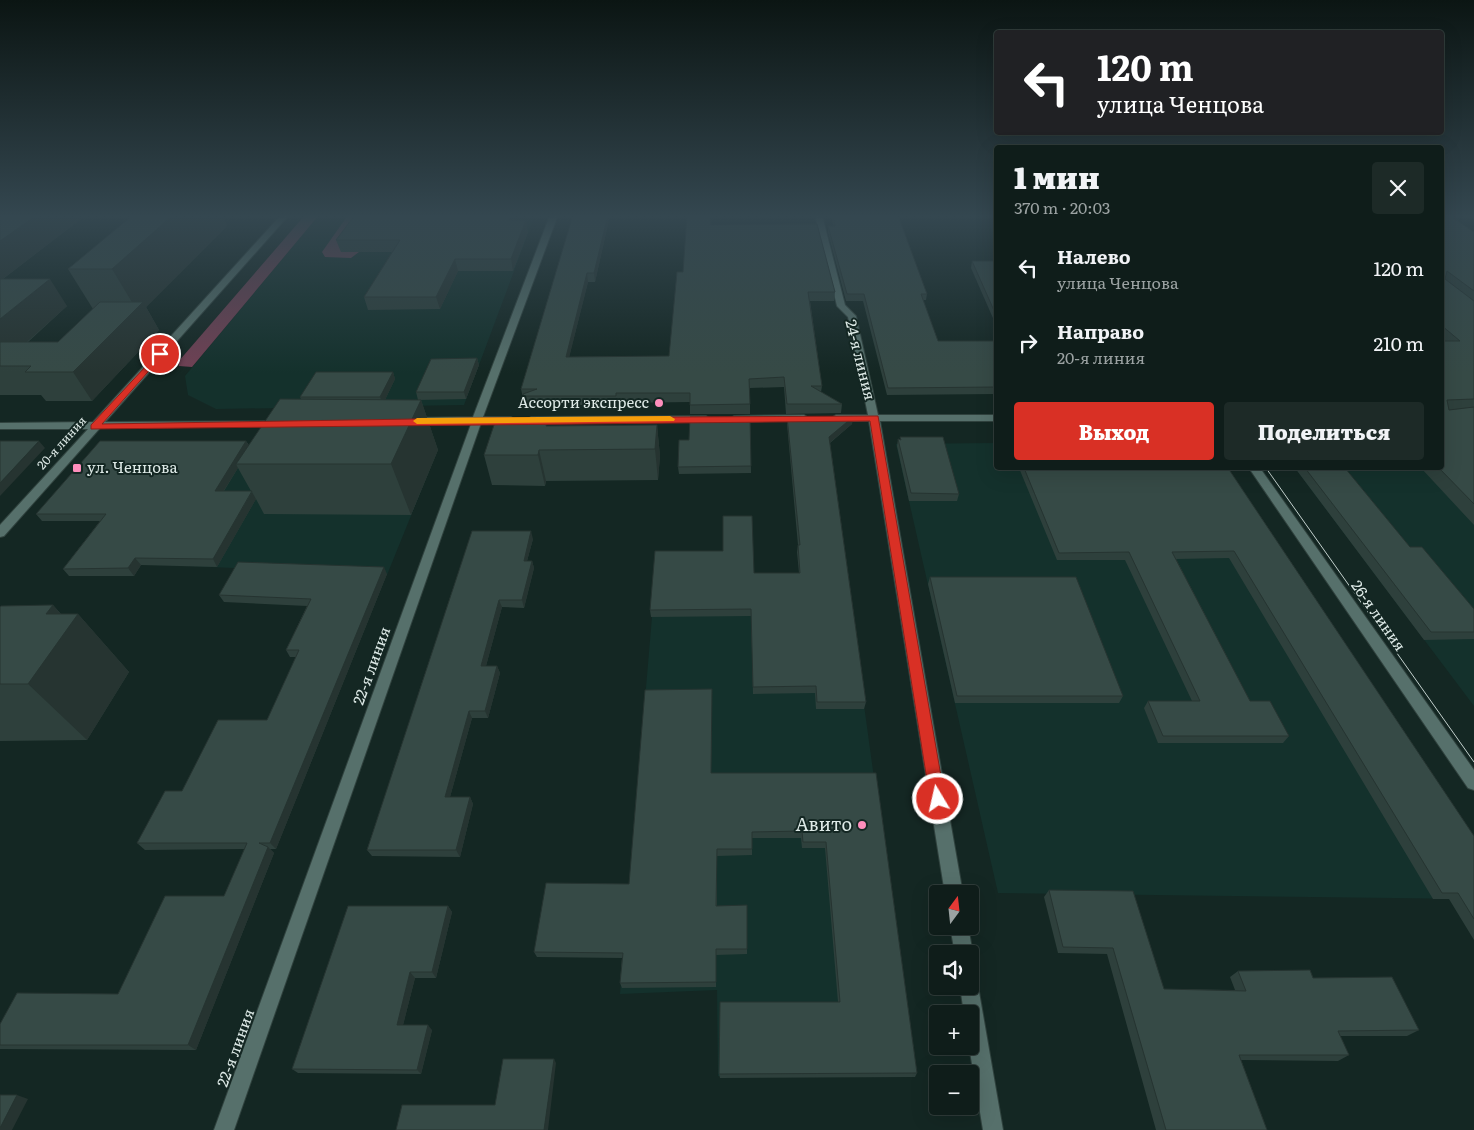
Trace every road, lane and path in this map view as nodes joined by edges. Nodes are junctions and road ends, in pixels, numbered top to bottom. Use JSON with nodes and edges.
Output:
{"nodes":[{"id":1,"x":238,"y":268,"type":"edge"},
{"id":2,"x":534,"y":268,"type":"edge"},
{"id":3,"x":831,"y":268,"type":"edge"},
{"id":4,"x":874,"y":418,"type":"junction"},
{"id":5,"x":994,"y":418,"type":"edge"},
{"id":6,"x":477,"y":420,"type":"junction"},
{"id":7,"x":399,"y":422,"type":"edge"},
{"id":8,"x":291,"y":423,"type":"edge"},
{"id":9,"x":0,"y":426,"type":"edge"},
{"id":10,"x":95,"y":427,"type":"junction"},
{"id":11,"x":1256,"y":470,"type":"edge"},
{"id":12,"x":0,"y":533,"type":"edge"},
{"id":13,"x":1474,"y":783,"type":"edge"},
{"id":14,"x":952,"y":885,"type":"edge"},
{"id":15,"x":970,"y":995,"type":"edge"},
{"id":16,"x":224,"y":1130,"type":"edge"},
{"id":17,"x":993,"y":1130,"type":"edge"}],
"edges":[{"from":1,"to":10,"type":"street","name":"20-я линия"},
{"from":2,"to":6,"type":"street","name":"22-я линия"},
{"from":3,"to":4,"type":"street","name":"24-я линия"},
{"from":4,"to":5,"type":"street"},
{"from":4,"to":6,"type":"street"},
{"from":4,"to":14,"type":"street","name":"24-я линия"},
{"from":6,"to":7,"type":"street"},
{"from":6,"to":16,"type":"street","name":"22-я линия"},
{"from":8,"to":10,"type":"street"},
{"from":9,"to":10,"type":"street"},
{"from":10,"to":12,"type":"street","name":"20-я линия"},
{"from":11,"to":13,"type":"street","name":"26-я линия"},
{"from":15,"to":17,"type":"street"}]}
